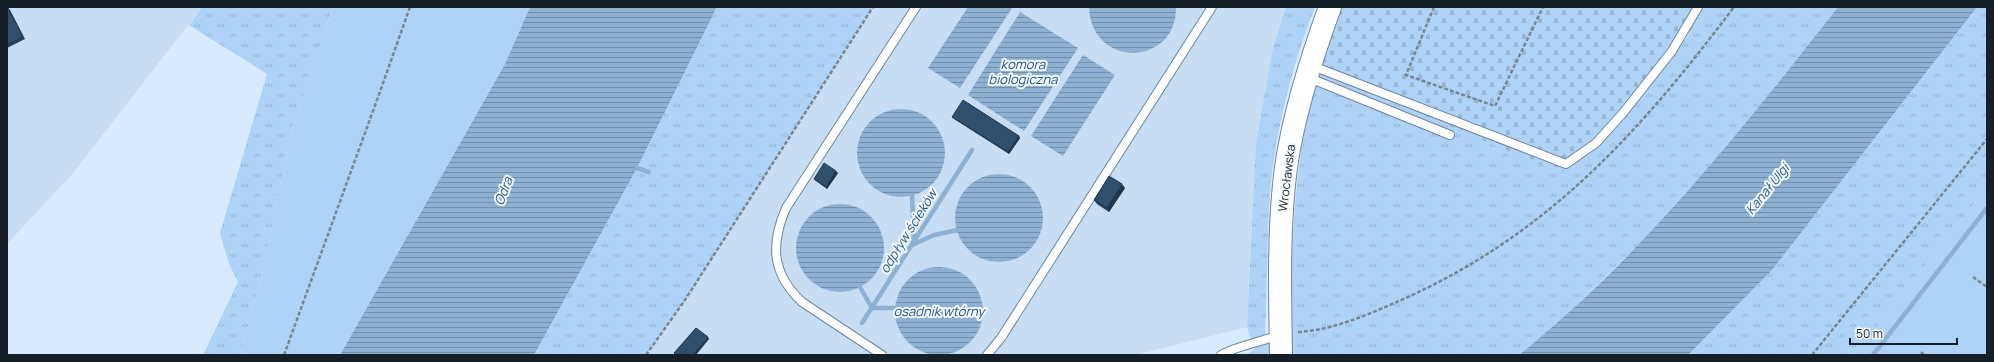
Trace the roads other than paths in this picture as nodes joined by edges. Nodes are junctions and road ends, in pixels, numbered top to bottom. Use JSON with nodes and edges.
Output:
{"nodes":[{"id":1,"x":916,"y":7,"type":"edge"},
{"id":2,"x":1212,"y":7,"type":"edge"},
{"id":3,"x":1330,"y":7,"type":"edge"},
{"id":4,"x":1698,"y":7,"type":"edge"},
{"id":5,"x":1307,"y":71,"type":"junction"},
{"id":6,"x":1450,"y":135,"type":"dead end"},
{"id":7,"x":1286,"y":340,"type":"edge"},
{"id":8,"x":882,"y":355,"type":"edge"},
{"id":9,"x":987,"y":355,"type":"edge"},
{"id":10,"x":1221,"y":355,"type":"edge"}],
"edges":[{"from":1,"to":8,"type":"lane"},
{"from":2,"to":9,"type":"lane"},
{"from":3,"to":5,"type":"main road","name":"Wrocławska"},
{"from":4,"to":5,"type":"lane"},
{"from":5,"to":6,"type":"lane"},
{"from":5,"to":7,"type":"main road","name":"Wrocławska"},
{"from":7,"to":10,"type":"lane"}]}
